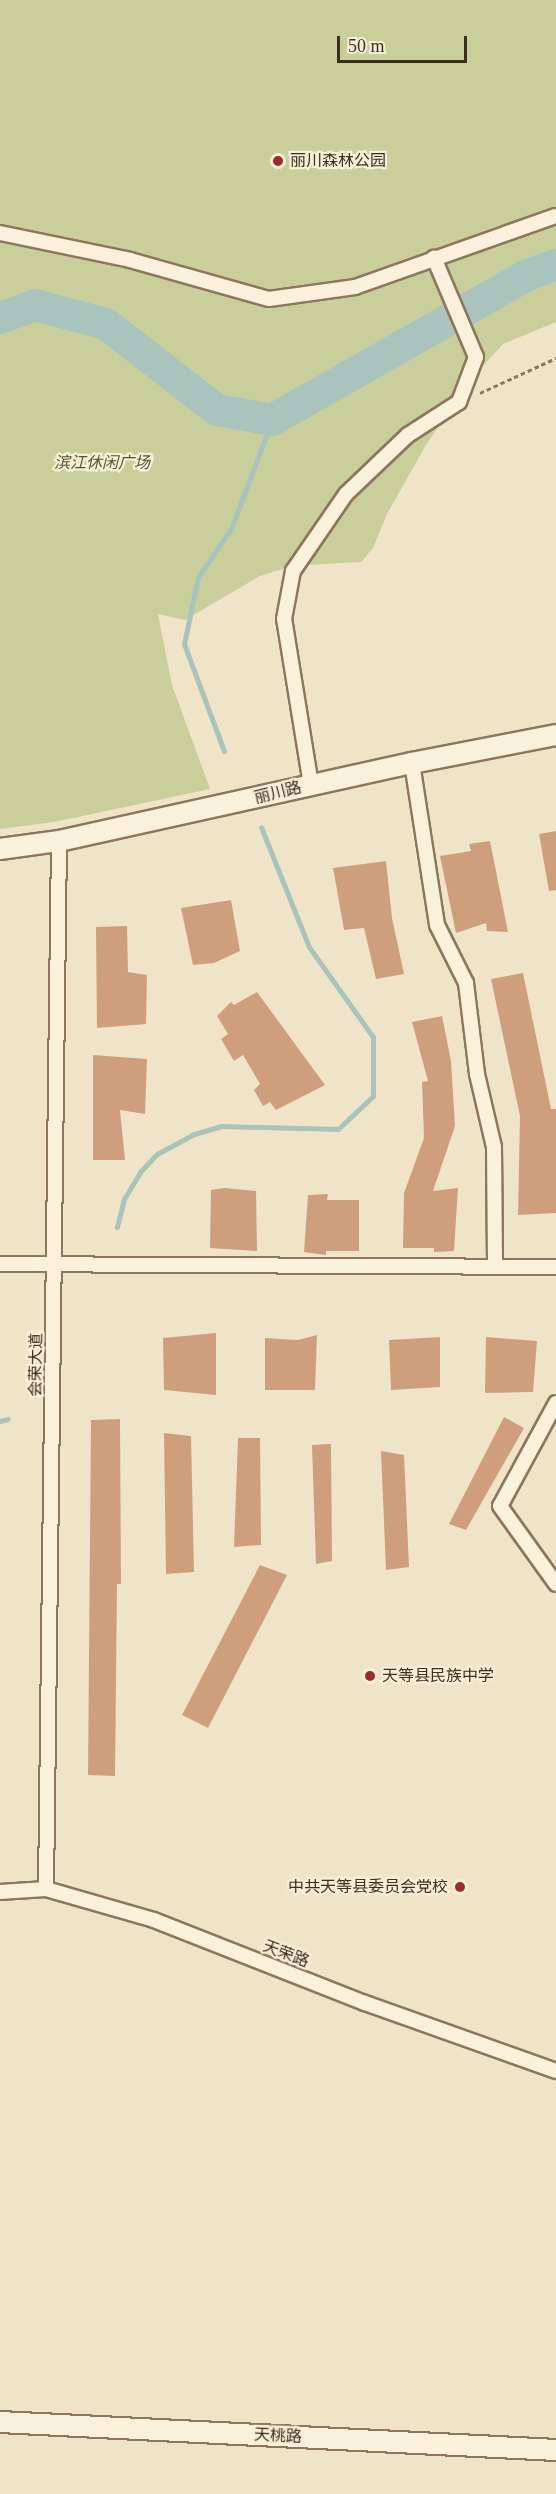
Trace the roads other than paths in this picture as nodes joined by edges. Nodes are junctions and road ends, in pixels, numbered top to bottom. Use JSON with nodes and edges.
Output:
{"nodes":[{"id":1,"x":556,"y":216,"type":"edge"},
{"id":2,"x":0,"y":233,"type":"edge"},
{"id":3,"x":434,"y":258,"type":"junction"},
{"id":4,"x":556,"y":735,"type":"edge"},
{"id":5,"x":412,"y":763,"type":"junction"},
{"id":6,"x":311,"y":785,"type":"junction"},
{"id":7,"x":59,"y":842,"type":"junction"},
{"id":8,"x":0,"y":849,"type":"edge"},
{"id":9,"x":0,"y":1264,"type":"edge"},
{"id":10,"x":495,"y":1264,"type":"junction"},
{"id":11,"x":53,"y":1265,"type":"junction"},
{"id":12,"x":556,"y":1267,"type":"edge"},
{"id":13,"x":556,"y":1403,"type":"edge"},
{"id":14,"x":556,"y":1584,"type":"edge"},
{"id":15,"x":46,"y":1889,"type":"junction"},
{"id":16,"x":0,"y":1892,"type":"edge"},
{"id":17,"x":556,"y":2071,"type":"edge"},
{"id":18,"x":0,"y":2422,"type":"edge"},
{"id":19,"x":556,"y":2450,"type":"edge"}],
"edges":[{"from":1,"to":3,"type":"street"},
{"from":2,"to":3,"type":"street"},
{"from":3,"to":6,"type":"street"},
{"from":4,"to":5,"type":"main road","name":"丽川路"},
{"from":5,"to":6,"type":"main road","name":"丽川路"},
{"from":5,"to":10,"type":"street"},
{"from":6,"to":7,"type":"main road","name":"丽川路"},
{"from":7,"to":8,"type":"main road","name":"丽川路"},
{"from":7,"to":11,"type":"street","name":"会荣大道"},
{"from":9,"to":11,"type":"street"},
{"from":10,"to":11,"type":"street"},
{"from":10,"to":12,"type":"street"},
{"from":11,"to":15,"type":"street","name":"会荣大道"},
{"from":13,"to":14,"type":"street"},
{"from":15,"to":16,"type":"street","name":"天荣路"},
{"from":15,"to":17,"type":"street","name":"天荣路"},
{"from":18,"to":19,"type":"main road","name":"天桃路"}]}
